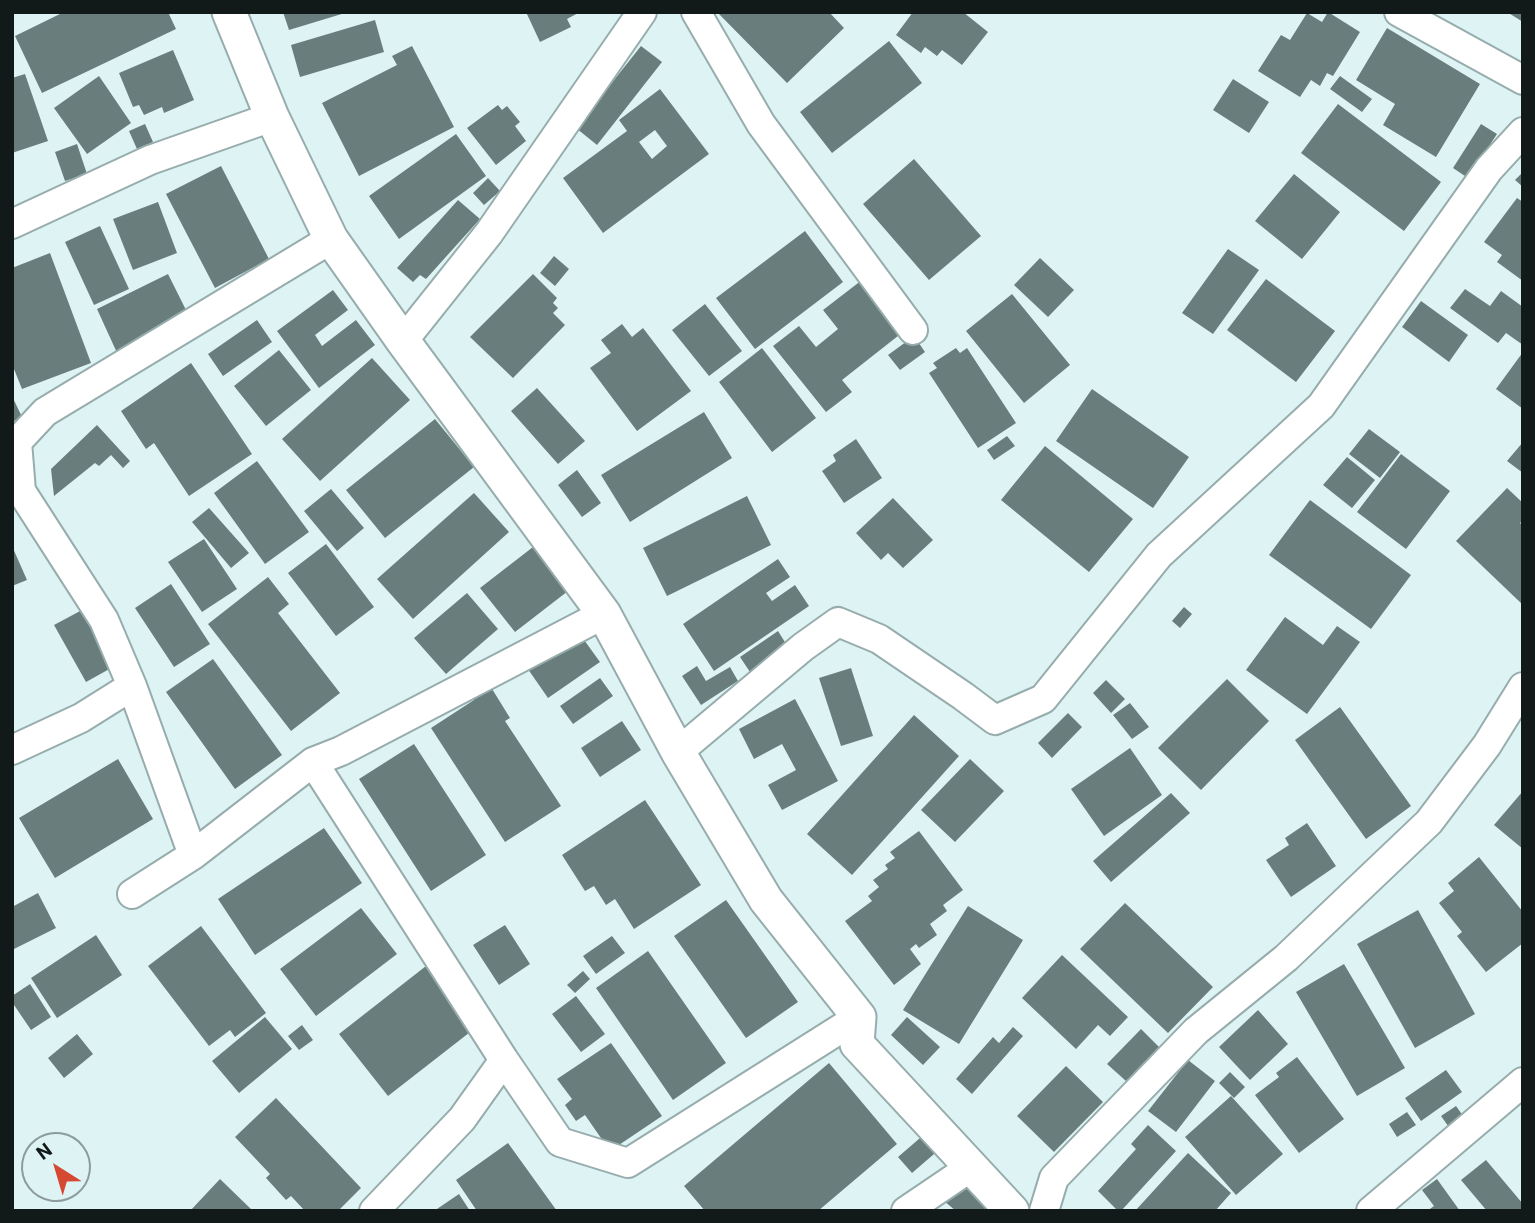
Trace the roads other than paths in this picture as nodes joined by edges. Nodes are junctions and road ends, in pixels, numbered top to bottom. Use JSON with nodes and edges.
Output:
{"nodes":[{"id":1,"x":229,"y":12,"type":"edge"},
{"id":2,"x":642,"y":12,"type":"edge"},
{"id":3,"x":696,"y":12,"type":"edge"},
{"id":4,"x":1399,"y":12,"type":"edge"},
{"id":5,"x":1523,"y":80,"type":"edge"},
{"id":6,"x":272,"y":117,"type":"junction"},
{"id":7,"x":1523,"y":132,"type":"edge"},
{"id":8,"x":12,"y":225,"type":"edge"},
{"id":9,"x":331,"y":239,"type":"junction"},
{"id":10,"x":913,"y":330,"type":"dead end"},
{"id":11,"x":402,"y":341,"type":"junction"},
{"id":12,"x":604,"y":614,"type":"junction"},
{"id":13,"x":132,"y":686,"type":"junction"},
{"id":14,"x":1523,"y":687,"type":"edge"},
{"id":15,"x":12,"y":750,"type":"edge"},
{"id":16,"x":678,"y":752,"type":"junction"},
{"id":17,"x":313,"y":762,"type":"junction"},
{"id":18,"x":193,"y":855,"type":"junction"},
{"id":19,"x":132,"y":894,"type":"dead end"},
{"id":20,"x":859,"y":1017,"type":"junction"},
{"id":21,"x":504,"y":1060,"type":"junction"},
{"id":22,"x":1523,"y":1082,"type":"edge"},
{"id":23,"x":971,"y":1167,"type":"junction"},
{"id":24,"x":374,"y":1211,"type":"edge"},
{"id":25,"x":906,"y":1211,"type":"edge"},
{"id":26,"x":1012,"y":1211,"type":"edge"},
{"id":27,"x":1044,"y":1211,"type":"edge"},
{"id":28,"x":1371,"y":1211,"type":"edge"}],
"edges":[{"from":1,"to":6,"type":"street"},
{"from":2,"to":11,"type":"street"},
{"from":3,"to":10,"type":"street"},
{"from":4,"to":5,"type":"street"},
{"from":6,"to":8,"type":"street"},
{"from":6,"to":9,"type":"street"},
{"from":7,"to":16,"type":"street"},
{"from":9,"to":11,"type":"street"},
{"from":9,"to":13,"type":"street"},
{"from":11,"to":12,"type":"street"},
{"from":12,"to":16,"type":"street"},
{"from":12,"to":17,"type":"street"},
{"from":13,"to":15,"type":"street"},
{"from":13,"to":18,"type":"street"},
{"from":14,"to":27,"type":"street"},
{"from":16,"to":20,"type":"street"},
{"from":17,"to":18,"type":"street"},
{"from":17,"to":21,"type":"street"},
{"from":18,"to":19,"type":"street"},
{"from":20,"to":21,"type":"street"},
{"from":20,"to":23,"type":"street"},
{"from":21,"to":24,"type":"street"},
{"from":22,"to":28,"type":"street"},
{"from":23,"to":25,"type":"street"},
{"from":23,"to":26,"type":"street"}]}
